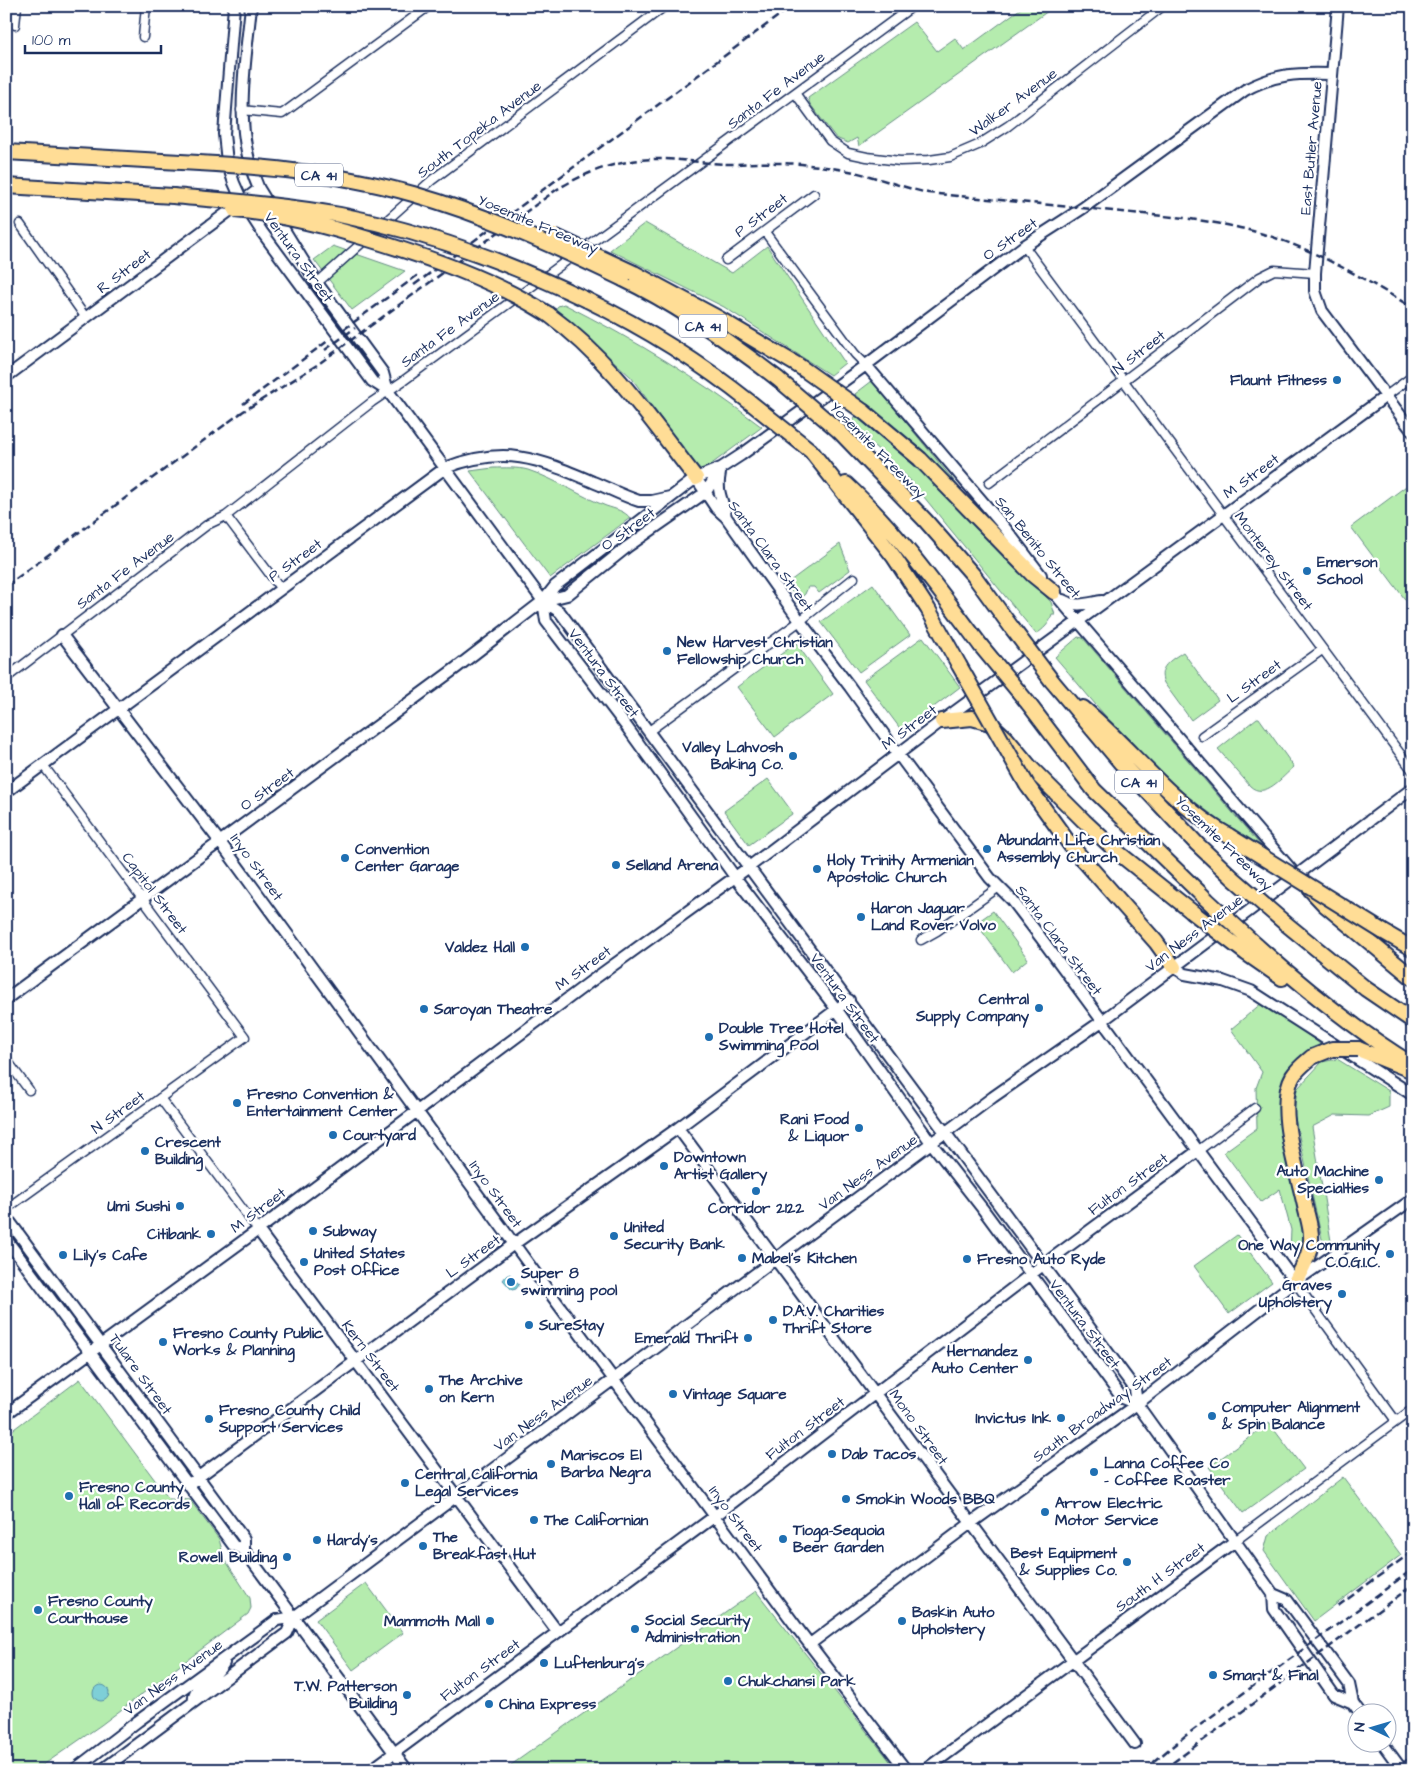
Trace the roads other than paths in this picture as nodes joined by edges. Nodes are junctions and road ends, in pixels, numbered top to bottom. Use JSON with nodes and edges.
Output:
{"nodes":[{"id":1,"x":16,"y":6,"type":"edge"},
{"id":2,"x":146,"y":6,"type":"edge"},
{"id":3,"x":234,"y":6,"type":"edge"},
{"id":4,"x":250,"y":6,"type":"edge"},
{"id":5,"x":429,"y":6,"type":"edge"},
{"id":6,"x":665,"y":6,"type":"edge"},
{"id":7,"x":913,"y":6,"type":"edge"},
{"id":8,"x":1163,"y":6,"type":"edge"},
{"id":9,"x":1338,"y":6,"type":"edge"},
{"id":10,"x":15,"y":25,"type":"dead end"},
{"id":11,"x":143,"y":37,"type":"dead end"},
{"id":12,"x":1332,"y":74,"type":"junction"},
{"id":13,"x":795,"y":93,"type":"junction"},
{"id":14,"x":242,"y":110,"type":"junction"},
{"id":15,"x":6,"y":152,"type":"edge"},
{"id":16,"x":6,"y":186,"type":"edge"},
{"id":17,"x":259,"y":189,"type":"junction"},
{"id":18,"x":814,"y":194,"type":"dead end"},
{"id":19,"x":166,"y":196,"type":"junction"},
{"id":20,"x":242,"y":201,"type":"junction"},
{"id":21,"x":20,"y":224,"type":"dead end"},
{"id":22,"x":765,"y":232,"type":"junction"},
{"id":23,"x":1024,"y":246,"type":"junction"},
{"id":24,"x":726,"y":260,"type":"dead end"},
{"id":25,"x":1315,"y":273,"type":"junction"},
{"id":26,"x":628,"y":276,"type":"junction"},
{"id":27,"x":318,"y":282,"type":"junction"},
{"id":28,"x":86,"y":318,"type":"junction"},
{"id":29,"x":866,"y":364,"type":"junction"},
{"id":30,"x":1413,"y":376,"type":"edge"},
{"id":31,"x":6,"y":377,"type":"edge"},
{"id":32,"x":1124,"y":381,"type":"junction"},
{"id":33,"x":388,"y":391,"type":"junction"},
{"id":34,"x":1386,"y":396,"type":"junction"},
{"id":35,"x":1413,"y":432,"type":"edge"},
{"id":36,"x":810,"y":451,"type":"junction"},
{"id":37,"x":445,"y":468,"type":"junction"},
{"id":38,"x":721,"y":468,"type":"junction"},
{"id":39,"x":696,"y":478,"type":"junction"},
{"id":40,"x":989,"y":483,"type":"dead end"},
{"id":41,"x":706,"y":492,"type":"junction"},
{"id":42,"x":672,"y":497,"type":"junction"},
{"id":43,"x":630,"y":498,"type":"junction"},
{"id":44,"x":1223,"y":515,"type":"junction"},
{"id":45,"x":226,"y":516,"type":"junction"},
{"id":46,"x":726,"y":517,"type":"junction"},
{"id":47,"x":642,"y":520,"type":"junction"},
{"id":48,"x":854,"y":578,"type":"dead end"},
{"id":49,"x":281,"y":589,"type":"junction"},
{"id":50,"x":1054,"y":592,"type":"junction"},
{"id":51,"x":543,"y":601,"type":"junction"},
{"id":52,"x":1106,"y":601,"type":"junction"},
{"id":53,"x":1079,"y":620,"type":"junction"},
{"id":54,"x":800,"y":621,"type":"junction"},
{"id":55,"x":62,"y":635,"type":"junction"},
{"id":56,"x":1322,"y":650,"type":"junction"},
{"id":57,"x":6,"y":678,"type":"edge"},
{"id":58,"x":1052,"y":681,"type":"junction"},
{"id":59,"x":119,"y":709,"type":"junction"},
{"id":60,"x":942,"y":721,"type":"junction"},
{"id":61,"x":649,"y":731,"type":"junction"},
{"id":62,"x":1202,"y":736,"type":"dead end"},
{"id":63,"x":898,"y":754,"type":"junction"},
{"id":64,"x":43,"y":765,"type":"junction"},
{"id":65,"x":1413,"y":771,"type":"edge"},
{"id":66,"x":1413,"y":788,"type":"edge"},
{"id":67,"x":6,"y":792,"type":"edge"},
{"id":68,"x":220,"y":842,"type":"junction"},
{"id":69,"x":749,"y":867,"type":"junction"},
{"id":70,"x":1296,"y":874,"type":"junction"},
{"id":71,"x":735,"y":877,"type":"junction"},
{"id":72,"x":1000,"y":887,"type":"junction"},
{"id":73,"x":142,"y":899,"type":"junction"},
{"id":74,"x":921,"y":940,"type":"dead end"},
{"id":75,"x":1251,"y":949,"type":"junction"},
{"id":76,"x":1413,"y":949,"type":"edge"},
{"id":77,"x":1174,"y":967,"type":"junction"},
{"id":78,"x":1413,"y":978,"type":"edge"},
{"id":79,"x":6,"y":999,"type":"edge"},
{"id":80,"x":849,"y":1000,"type":"junction"},
{"id":81,"x":836,"y":1010,"type":"junction"},
{"id":82,"x":1102,"y":1021,"type":"junction"},
{"id":83,"x":1413,"y":1021,"type":"edge"},
{"id":84,"x":245,"y":1037,"type":"joint"},
{"id":85,"x":6,"y":1059,"type":"edge"},
{"id":86,"x":1413,"y":1065,"type":"edge"},
{"id":87,"x":1413,"y":1071,"type":"edge"},
{"id":88,"x":30,"y":1090,"type":"dead end"},
{"id":89,"x":1413,"y":1095,"type":"edge"},
{"id":90,"x":160,"y":1098,"type":"junction"},
{"id":91,"x":1255,"y":1108,"type":"dead end"},
{"id":92,"x":416,"y":1111,"type":"junction"},
{"id":93,"x":678,"y":1128,"type":"junction"},
{"id":94,"x":945,"y":1133,"type":"junction"},
{"id":95,"x":932,"y":1144,"type":"junction"},
{"id":96,"x":1199,"y":1150,"type":"junction"},
{"id":97,"x":1413,"y":1199,"type":"edge"},
{"id":98,"x":6,"y":1210,"type":"edge"},
{"id":99,"x":6,"y":1220,"type":"edge"},
{"id":100,"x":258,"y":1230,"type":"junction"},
{"id":101,"x":6,"y":1239,"type":"edge"},
{"id":102,"x":514,"y":1244,"type":"junction"},
{"id":103,"x":775,"y":1259,"type":"junction"},
{"id":104,"x":1043,"y":1265,"type":"junction"},
{"id":105,"x":1030,"y":1276,"type":"junction"},
{"id":106,"x":1295,"y":1282,"type":"junction"},
{"id":107,"x":101,"y":1345,"type":"junction"},
{"id":108,"x":90,"y":1352,"type":"junction"},
{"id":109,"x":356,"y":1361,"type":"junction"},
{"id":110,"x":614,"y":1379,"type":"junction"},
{"id":111,"x":875,"y":1393,"type":"junction"},
{"id":112,"x":1137,"y":1404,"type":"junction"},
{"id":113,"x":1413,"y":1409,"type":"edge"},
{"id":114,"x":6,"y":1414,"type":"edge"},
{"id":115,"x":1396,"y":1421,"type":"junction"},
{"id":116,"x":198,"y":1477,"type":"junction"},
{"id":117,"x":189,"y":1484,"type":"junction"},
{"id":118,"x":457,"y":1496,"type":"junction"},
{"id":119,"x":715,"y":1516,"type":"junction"},
{"id":120,"x":971,"y":1522,"type":"junction"},
{"id":121,"x":1235,"y":1541,"type":"junction"},
{"id":122,"x":244,"y":1550,"type":"junction"},
{"id":123,"x":1273,"y":1594,"type":"junction"},
{"id":124,"x":294,"y":1617,"type":"junction"},
{"id":125,"x":558,"y":1631,"type":"junction"},
{"id":126,"x":810,"y":1644,"type":"junction"},
{"id":127,"x":234,"y":1651,"type":"junction"},
{"id":128,"x":1073,"y":1660,"type":"junction"},
{"id":129,"x":194,"y":1702,"type":"junction"},
{"id":130,"x":1353,"y":1703,"type":"joint"},
{"id":131,"x":1136,"y":1744,"type":"dead end"},
{"id":132,"x":395,"y":1752,"type":"junction"},
{"id":133,"x":1391,"y":1754,"type":"edge"},
{"id":134,"x":1413,"y":1762,"type":"edge"},
{"id":135,"x":74,"y":1770,"type":"edge"},
{"id":136,"x":102,"y":1770,"type":"edge"},
{"id":137,"x":371,"y":1770,"type":"edge"},
{"id":138,"x":407,"y":1770,"type":"edge"},
{"id":139,"x":906,"y":1770,"type":"edge"},
{"id":140,"x":925,"y":1770,"type":"edge"},
{"id":141,"x":1403,"y":1770,"type":"edge"}],
"edges":[{"from":1,"to":10,"type":"street"},
{"from":2,"to":11,"type":"street"},
{"from":3,"to":20,"type":"street","name":"Ventura Street"},
{"from":4,"to":14,"type":"street","name":"Ventura Street"},
{"from":5,"to":14,"type":"street"},
{"from":6,"to":27,"type":"street","name":"South Topeka Avenue"},
{"from":7,"to":13,"type":"street","name":"Santa Fe Avenue"},
{"from":8,"to":13,"type":"street","name":"Walker Avenue"},
{"from":9,"to":12,"type":"street","name":"East Butler Avenue"},
{"from":12,"to":23,"type":"street","name":"O Street"},
{"from":12,"to":25,"type":"street","name":"East Butler Avenue"},
{"from":13,"to":33,"type":"street","name":"Santa Fe Avenue"},
{"from":14,"to":17,"type":"street","name":"Ventura Street"},
{"from":15,"to":26,"type":"highway","name":"Yosemite Freeway","number":"CA 41","bridge":true},
{"from":16,"to":19,"type":"highway","number":"CA 41"},
{"from":17,"to":20,"type":"street","name":"R Street"},
{"from":17,"to":27,"type":"street","name":"Ventura Street"},
{"from":18,"to":22,"type":"street","name":"P Street"},
{"from":19,"to":36,"type":"highway","number":"CA 41","bridge":true},
{"from":19,"to":39,"type":"highway","bridge":true},
{"from":20,"to":28,"type":"street","name":"R Street"},
{"from":20,"to":33,"type":"street","name":"Ventura Street"},
{"from":21,"to":28,"type":"street"},
{"from":22,"to":24,"type":"street","name":"P Street"},
{"from":22,"to":29,"type":"street","name":"San Benito Street"},
{"from":23,"to":29,"type":"street","name":"O Street"},
{"from":23,"to":32,"type":"street","name":"Monterey Street"},
{"from":25,"to":32,"type":"street","name":"N Street"},
{"from":25,"to":34,"type":"street","name":"East Butler Avenue"},
{"from":26,"to":50,"type":"highway","bridge":true},
{"from":26,"to":58,"type":"highway","name":"Yosemite Freeway","number":"CA 41","bridge":true},
{"from":27,"to":33,"type":"street","name":"Ventura Street"},
{"from":28,"to":31,"type":"street","name":"R Street"},
{"from":29,"to":38,"type":"street","name":"O Street"},
{"from":29,"to":50,"type":"street","name":"San Benito Street"},
{"from":30,"to":34,"type":"street","name":"M Street"},
{"from":32,"to":40,"type":"street","name":"N Street"},
{"from":32,"to":44,"type":"street","name":"Monterey Street"},
{"from":33,"to":37,"type":"street","name":"Ventura Street"},
{"from":33,"to":45,"type":"street","name":"Santa Fe Avenue"},
{"from":34,"to":35,"type":"street"},
{"from":34,"to":44,"type":"street","name":"M Street"},
{"from":36,"to":75,"type":"highway","number":"CA 41","bridge":true},
{"from":36,"to":77,"type":"highway","bridge":true},
{"from":37,"to":43,"type":"street","name":"P Street"},
{"from":37,"to":49,"type":"street","name":"P Street"},
{"from":37,"to":51,"type":"street","name":"Ventura Street"},
{"from":38,"to":39,"type":"street","name":"O Street"},
{"from":38,"to":41,"type":"street","name":"O Street"},
{"from":38,"to":46,"type":"street"},
{"from":39,"to":41,"type":"street","name":"Santa Clara Street"},
{"from":39,"to":42,"type":"street","name":"O Street"},
{"from":41,"to":46,"type":"street","name":"Santa Clara Street"},
{"from":41,"to":51,"type":"street","name":"O Street"},
{"from":42,"to":43,"type":"street","name":"P Street"},
{"from":42,"to":47,"type":"street","name":"O Street"},
{"from":43,"to":47,"type":"street"},
{"from":44,"to":52,"type":"street","name":"M Street"},
{"from":44,"to":56,"type":"street","name":"Monterey Street"},
{"from":45,"to":49,"type":"street"},
{"from":45,"to":55,"type":"street","name":"Santa Fe Avenue"},
{"from":46,"to":54,"type":"street","name":"Santa Clara Street"},
{"from":47,"to":51,"type":"street","name":"O Street"},
{"from":48,"to":54,"type":"street"},
{"from":49,"to":59,"type":"street","name":"P Street"},
{"from":50,"to":52,"type":"street","name":"M Street"},
{"from":50,"to":53,"type":"street","name":"San Benito Street"},
{"from":51,"to":61,"type":"street","name":"Ventura Street"},
{"from":51,"to":68,"type":"street","name":"O Street"},
{"from":51,"to":71,"type":"street","name":"Ventura Street"},
{"from":52,"to":53,"type":"street","name":"M Street"},
{"from":53,"to":60,"type":"street","name":"M Street"},
{"from":53,"to":70,"type":"street","name":"San Benito Street"},
{"from":54,"to":61,"type":"street"},
{"from":54,"to":63,"type":"street","name":"Santa Clara Street"},
{"from":55,"to":57,"type":"street","name":"Santa Fe Avenue"},
{"from":55,"to":59,"type":"street","name":"Inyo Street"},
{"from":56,"to":62,"type":"street","name":"L Street"},
{"from":56,"to":65,"type":"street","name":"Monterey Street"},
{"from":58,"to":76,"type":"highway","bridge":true},
{"from":58,"to":83,"type":"highway","name":"Yosemite Freeway","number":"CA 41","bridge":true},
{"from":59,"to":64,"type":"street","name":"P Street"},
{"from":59,"to":68,"type":"street","name":"Inyo Street"},
{"from":60,"to":63,"type":"street","name":"M Street"},
{"from":60,"to":75,"type":"highway","bridge":true},
{"from":61,"to":69,"type":"street","name":"Ventura Street"},
{"from":63,"to":69,"type":"street","name":"M Street"},
{"from":63,"to":72,"type":"street","name":"Santa Clara Street"},
{"from":64,"to":67,"type":"street","name":"P Street"},
{"from":64,"to":73,"type":"street","name":"Capitol Street"},
{"from":66,"to":70,"type":"street","name":"Van Ness Avenue"},
{"from":68,"to":73,"type":"street","name":"O Street"},
{"from":68,"to":92,"type":"street","name":"Inyo Street"},
{"from":69,"to":71,"type":"street","name":"M Street"},
{"from":69,"to":80,"type":"street","name":"Ventura Street"},
{"from":70,"to":77,"type":"street","name":"Van Ness Avenue"},
{"from":70,"to":78,"type":"highway"},
{"from":71,"to":81,"type":"street","name":"Ventura Street"},
{"from":71,"to":92,"type":"street","name":"M Street"},
{"from":72,"to":74,"type":"street"},
{"from":72,"to":82,"type":"street","name":"Santa Clara Street"},
{"from":73,"to":79,"type":"street","name":"O Street"},
{"from":73,"to":84,"type":"street","name":"Capitol Street"},
{"from":75,"to":86,"type":"highway"},
{"from":77,"to":82,"type":"street","name":"Van Ness Avenue"},
{"from":77,"to":89,"type":"street"},
{"from":80,"to":81,"type":"street","name":"L Street"},
{"from":80,"to":94,"type":"street","name":"Ventura Street"},
{"from":81,"to":93,"type":"street","name":"L Street"},
{"from":81,"to":95,"type":"street","name":"Ventura Street"},
{"from":82,"to":94,"type":"street","name":"Van Ness Avenue"},
{"from":82,"to":96,"type":"street","name":"Santa Clara Street"},
{"from":84,"to":90,"type":"street","name":"N Street"},
{"from":85,"to":88,"type":"street"},
{"from":87,"to":106,"type":"highway","bridge":true},
{"from":90,"to":98,"type":"street","name":"N Street"},
{"from":90,"to":100,"type":"street","name":"Kern Street"},
{"from":91,"to":96,"type":"street","name":"Fulton Street"},
{"from":92,"to":100,"type":"street","name":"M Street"},
{"from":92,"to":102,"type":"street","name":"Inyo Street"},
{"from":93,"to":102,"type":"street","name":"L Street"},
{"from":93,"to":103,"type":"street","name":"Mono Street"},
{"from":94,"to":95,"type":"street","name":"Van Ness Avenue"},
{"from":94,"to":104,"type":"street","name":"Ventura Street"},
{"from":95,"to":103,"type":"street","name":"Van Ness Avenue"},
{"from":95,"to":105,"type":"street","name":"Ventura Street"},
{"from":96,"to":104,"type":"street","name":"Fulton Street"},
{"from":96,"to":106,"type":"street","name":"Santa Clara Street"},
{"from":97,"to":106,"type":"street","name":"South Broadway Street"},
{"from":99,"to":107,"type":"street","name":"Tulare Street"},
{"from":100,"to":107,"type":"street","name":"M Street"},
{"from":100,"to":109,"type":"street","name":"Kern Street"},
{"from":101,"to":108,"type":"street","name":"Tulare Street"},
{"from":102,"to":109,"type":"street","name":"L Street"},
{"from":102,"to":110,"type":"street","name":"Inyo Street"},
{"from":103,"to":110,"type":"street","name":"Van Ness Avenue"},
{"from":103,"to":111,"type":"street","name":"Mono Street"},
{"from":104,"to":105,"type":"street","name":"Fulton Street"},
{"from":104,"to":112,"type":"street","name":"Ventura Street"},
{"from":105,"to":111,"type":"street","name":"Fulton Street"},
{"from":105,"to":112,"type":"street","name":"Ventura Street"},
{"from":106,"to":112,"type":"street","name":"South Broadway Street"},
{"from":106,"to":115,"type":"street","name":"Santa Clara Street"},
{"from":107,"to":108,"type":"street","name":"M Street"},
{"from":107,"to":116,"type":"street","name":"Tulare Street"},
{"from":108,"to":114,"type":"street","name":"M Street"},
{"from":108,"to":117,"type":"street","name":"Tulare Street"},
{"from":109,"to":116,"type":"street","name":"L Street"},
{"from":109,"to":118,"type":"street","name":"Kern Street"},
{"from":110,"to":118,"type":"street","name":"Van Ness Avenue"},
{"from":110,"to":119,"type":"street","name":"Inyo Street"},
{"from":111,"to":119,"type":"street","name":"Fulton Street"},
{"from":111,"to":120,"type":"street","name":"Mono Street"},
{"from":112,"to":120,"type":"street","name":"South Broadway Street"},
{"from":112,"to":121,"type":"street","name":"Ventura Street"},
{"from":113,"to":115,"type":"street","name":"South H Street"},
{"from":115,"to":121,"type":"street","name":"South H Street"},
{"from":116,"to":117,"type":"street","name":"L Street"},
{"from":116,"to":122,"type":"street","name":"Tulare Street"},
{"from":117,"to":122,"type":"street","name":"Tulare Street"},
{"from":118,"to":124,"type":"street","name":"Van Ness Avenue"},
{"from":118,"to":125,"type":"street","name":"Kern Street"},
{"from":119,"to":125,"type":"street","name":"Fulton Street"},
{"from":119,"to":126,"type":"street","name":"Inyo Street"},
{"from":120,"to":126,"type":"street","name":"South Broadway Street"},
{"from":120,"to":128,"type":"street","name":"Mono Street"},
{"from":121,"to":123,"type":"street","name":"Ventura Street"},
{"from":121,"to":128,"type":"street","name":"South H Street"},
{"from":122,"to":124,"type":"street","name":"Tulare Street"},
{"from":123,"to":130,"type":"street","name":"Ventura Street"},
{"from":123,"to":130,"type":"street","name":"Ventura Street"},
{"from":124,"to":127,"type":"street","name":"Van Ness Avenue"},
{"from":124,"to":129,"type":"street","name":"Van Ness Avenue"},
{"from":124,"to":132,"type":"street","name":"Tulare Street"},
{"from":125,"to":132,"type":"street","name":"Fulton Street"},
{"from":126,"to":139,"type":"street","name":"Inyo Street"},
{"from":127,"to":129,"type":"street"},
{"from":127,"to":135,"type":"street","name":"Van Ness Avenue"},
{"from":128,"to":131,"type":"street","name":"Mono Street"},
{"from":128,"to":140,"type":"street","name":"South H Street"},
{"from":129,"to":136,"type":"street","name":"Van Ness Avenue"},
{"from":132,"to":137,"type":"street","name":"Fulton Street"},
{"from":132,"to":138,"type":"street","name":"Tulare Street"},
{"from":133,"to":141,"type":"street"},
{"from":134,"to":141,"type":"street"}]}
